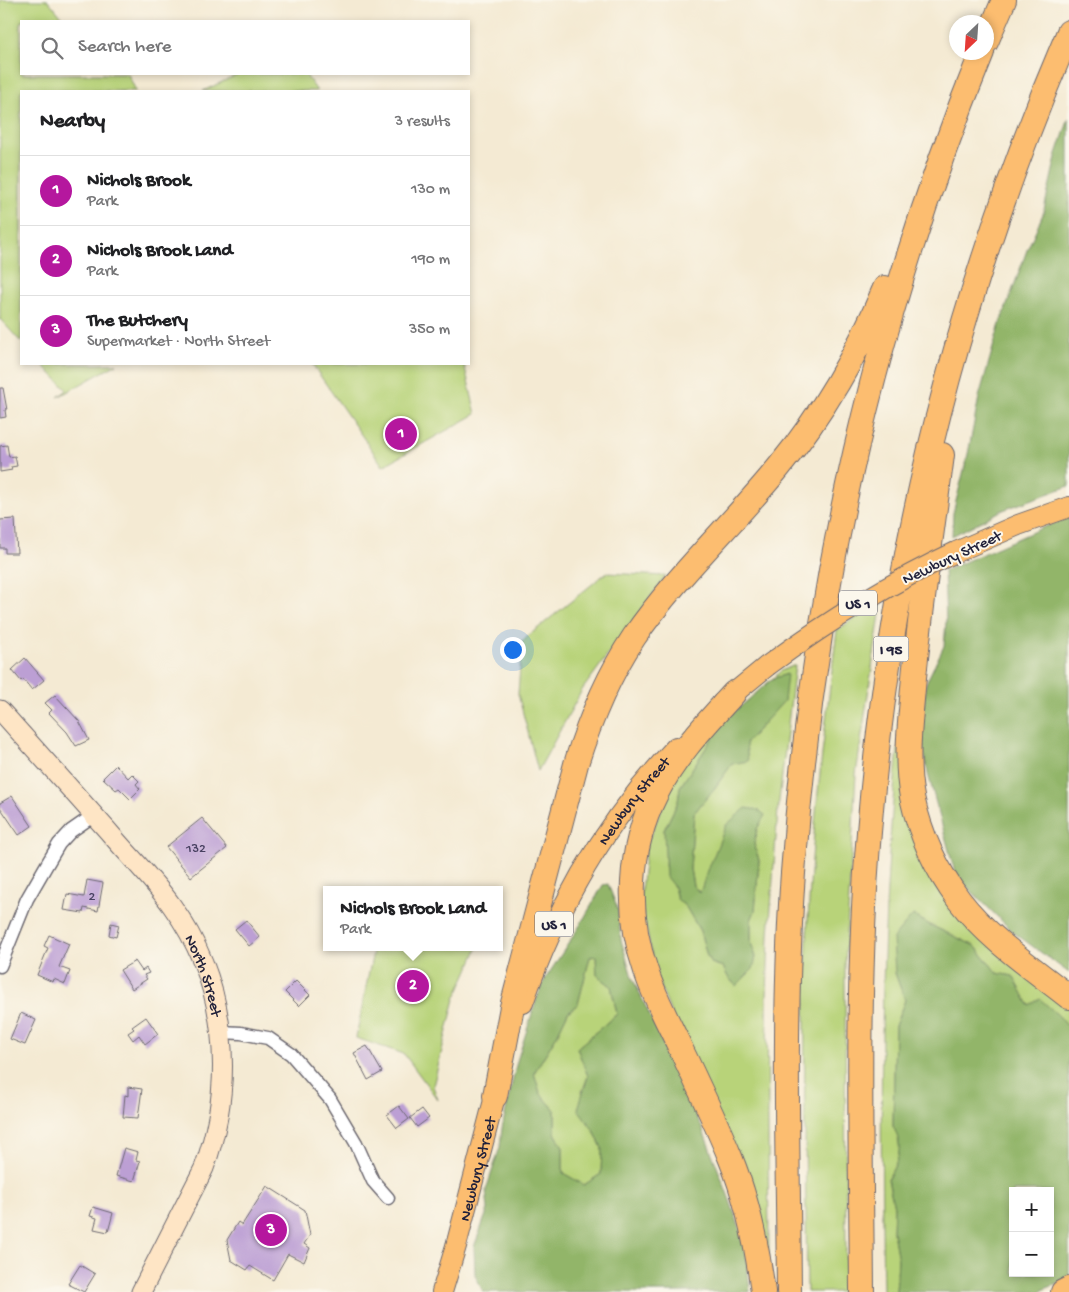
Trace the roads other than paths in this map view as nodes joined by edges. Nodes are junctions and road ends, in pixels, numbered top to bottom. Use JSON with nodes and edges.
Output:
{"nodes":[{"id":1,"x":1004,"y":0,"type":"edge"},
{"id":2,"x":994,"y":23,"type":"edge"},
{"id":3,"x":1069,"y":32,"type":"edge"},
{"id":4,"x":979,"y":60,"type":"edge"},
{"id":5,"x":959,"y":112,"type":"junction"},
{"id":6,"x":956,"y":349,"type":"junction"},
{"id":7,"x":1069,"y":507,"type":"edge"},
{"id":8,"x":903,"y":578,"type":"junction"},
{"id":9,"x":734,"y":693,"type":"junction"},
{"id":10,"x":0,"y":710,"type":"edge"},
{"id":11,"x":94,"y":815,"type":"junction"},
{"id":12,"x":4,"y":944,"type":"edge"},
{"id":13,"x":0,"y":966,"type":"edge"},
{"id":14,"x":1069,"y":997,"type":"edge"},
{"id":15,"x":221,"y":1032,"type":"junction"},
{"id":16,"x":495,"y":1096,"type":"junction"},
{"id":17,"x":388,"y":1198,"type":"dead end"},
{"id":18,"x":456,"y":1246,"type":"junction"},
{"id":19,"x":1069,"y":1289,"type":"edge"},
{"id":20,"x":141,"y":1292,"type":"edge"},
{"id":21,"x":442,"y":1292,"type":"edge"},
{"id":22,"x":449,"y":1292,"type":"edge"},
{"id":23,"x":763,"y":1292,"type":"edge"},
{"id":24,"x":789,"y":1292,"type":"edge"},
{"id":25,"x":862,"y":1292,"type":"edge"},
{"id":26,"x":1063,"y":1292,"type":"edge"}],
"edges":[{"from":1,"to":2,"type":"highway"},
{"from":3,"to":6,"type":"highway","number":"I 95"},
{"from":4,"to":5,"type":"highway"},
{"from":5,"to":16,"type":"highway"},
{"from":5,"to":24,"type":"highway"},
{"from":6,"to":8,"type":"highway","number":"I 95"},
{"from":6,"to":14,"type":"highway"},
{"from":7,"to":8,"type":"main road","name":"Newbury Street","number":"US 1","bridge":true},
{"from":8,"to":9,"type":"main road","name":"Newbury Street","number":"US 1","bridge":true},
{"from":8,"to":25,"type":"highway","number":"I 95"},
{"from":9,"to":16,"type":"main road","name":"Newbury Street","number":"US 1"},
{"from":9,"to":23,"type":"highway"},
{"from":10,"to":11,"type":"street","name":"North Street"},
{"from":11,"to":12,"type":"street"},
{"from":11,"to":15,"type":"street","name":"North Street"},
{"from":12,"to":13,"type":"street"},
{"from":15,"to":17,"type":"street"},
{"from":15,"to":20,"type":"street","name":"North Street"},
{"from":16,"to":18,"type":"main road","name":"Newbury Street","number":"US 1"},
{"from":18,"to":21,"type":"main road","name":"Newbury Street","number":"US 1"},
{"from":18,"to":22,"type":"main road"},
{"from":19,"to":26,"type":"highway"}]}
